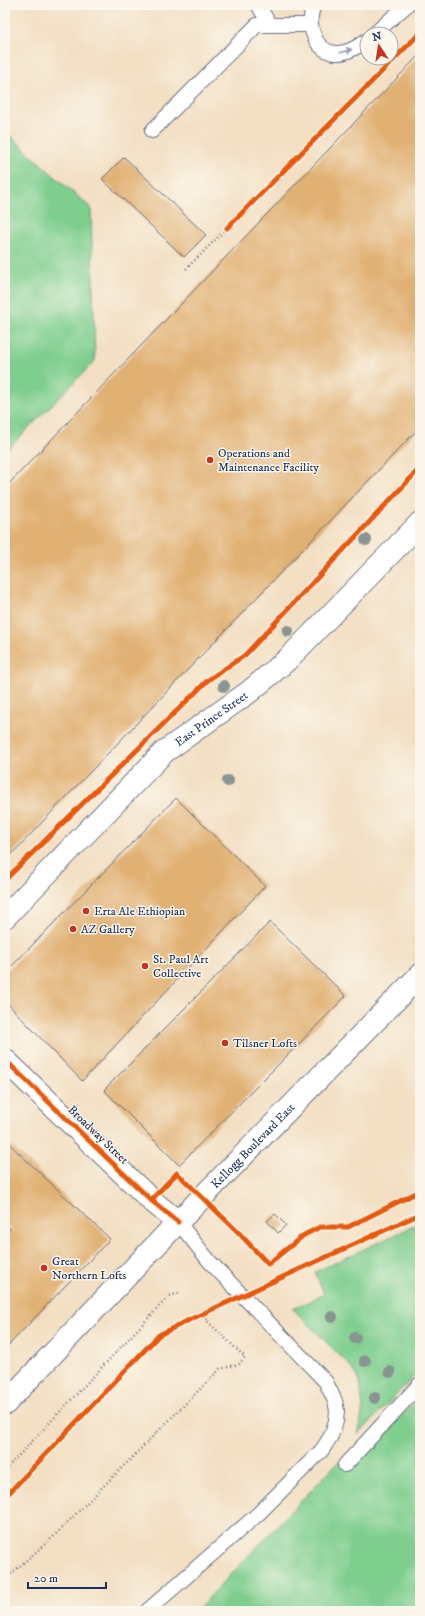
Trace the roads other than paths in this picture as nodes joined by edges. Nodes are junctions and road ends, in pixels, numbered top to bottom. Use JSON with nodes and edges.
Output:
{"nodes":[{"id":1,"x":258,"y":5,"type":"edge"},
{"id":2,"x":314,"y":5,"type":"edge"},
{"id":3,"x":407,"y":5,"type":"edge"},
{"id":4,"x":270,"y":25,"type":"junction"},
{"id":5,"x":311,"y":25,"type":"junction"},
{"id":6,"x":383,"y":26,"type":"edge"},
{"id":7,"x":359,"y":45,"type":"edge"},
{"id":8,"x":152,"y":131,"type":"dead end"},
{"id":9,"x":420,"y":523,"type":"edge"},
{"id":10,"x":5,"y":917,"type":"edge"},
{"id":11,"x":420,"y":975,"type":"edge"},
{"id":12,"x":5,"y":1060,"type":"edge"},
{"id":13,"x":178,"y":1222,"type":"junction"},
{"id":14,"x":420,"y":1384,"type":"edge"},
{"id":15,"x":5,"y":1404,"type":"edge"},
{"id":16,"x":345,"y":1465,"type":"dead end"},
{"id":17,"x":147,"y":1611,"type":"edge"}],
"edges":[{"from":1,"to":4,"type":"lane"},
{"from":2,"to":5,"type":"lane"},
{"from":3,"to":6,"type":"lane"},
{"from":4,"to":5,"type":"lane"},
{"from":4,"to":8,"type":"lane"},
{"from":5,"to":7,"type":"lane","one_way":true},
{"from":9,"to":10,"type":"street","name":"East Prince Street"},
{"from":11,"to":13,"type":"street","name":"Kellogg Boulevard East"},
{"from":12,"to":13,"type":"street","name":"Broadway Street"},
{"from":13,"to":15,"type":"street","name":"Kellogg Boulevard East"},
{"from":13,"to":17,"type":"lane"},
{"from":14,"to":16,"type":"lane"}]}
